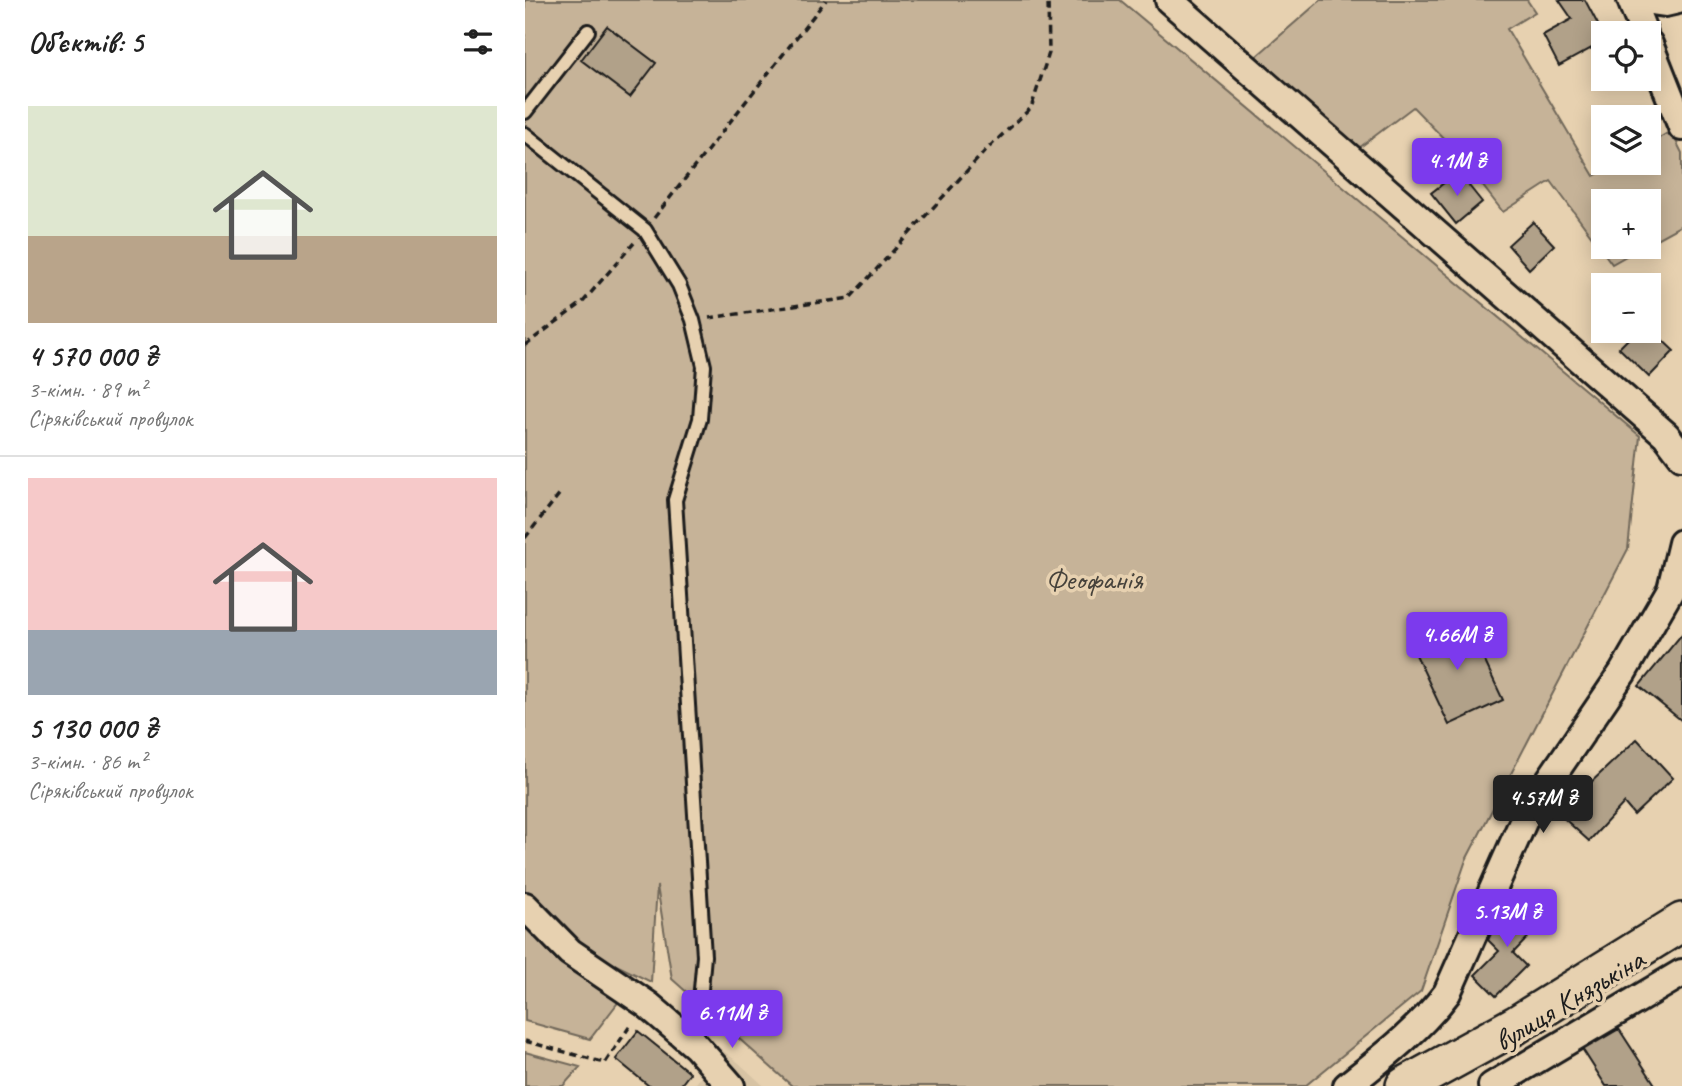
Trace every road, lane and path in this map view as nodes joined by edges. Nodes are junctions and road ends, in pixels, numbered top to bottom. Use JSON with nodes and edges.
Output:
{"nodes":[{"id":1,"x":826,"y":0,"type":"edge"},
{"id":2,"x":1048,"y":0,"type":"edge"},
{"id":3,"x":1169,"y":0,"type":"edge"},
{"id":4,"x":1631,"y":0,"type":"edge"},
{"id":5,"x":1644,"y":0,"type":"edge"},
{"id":6,"x":1678,"y":0,"type":"edge"},
{"id":7,"x":1639,"y":21,"type":"edge"},
{"id":8,"x":588,"y":31,"type":"dead end"},
{"id":9,"x":1661,"y":74,"type":"edge"},
{"id":10,"x":525,"y":113,"type":"edge"},
{"id":11,"x":1682,"y":127,"type":"edge"},
{"id":12,"x":525,"y":134,"type":"edge"},
{"id":13,"x":645,"y":230,"type":"junction"},
{"id":14,"x":693,"y":320,"type":"junction"},
{"id":15,"x":525,"y":345,"type":"edge"},
{"id":16,"x":1682,"y":456,"type":"edge"},
{"id":17,"x":561,"y":492,"type":"dead end"},
{"id":18,"x":525,"y":538,"type":"edge"},
{"id":19,"x":1682,"y":543,"type":"edge"},
{"id":20,"x":525,"y":906,"type":"edge"},
{"id":21,"x":1682,"y":922,"type":"edge"},
{"id":22,"x":1682,"y":974,"type":"edge"},
{"id":23,"x":634,"y":1020,"type":"dead end"},
{"id":24,"x":525,"y":1041,"type":"edge"},
{"id":25,"x":696,"y":1046,"type":"junction"},
{"id":26,"x":731,"y":1086,"type":"edge"},
{"id":27,"x":1347,"y":1086,"type":"edge"},
{"id":28,"x":1405,"y":1086,"type":"edge"},
{"id":29,"x":1492,"y":1086,"type":"edge"}],
"edges":[{"from":1,"to":13,"type":"path"},
{"from":2,"to":14,"type":"path"},
{"from":3,"to":16,"type":"street"},
{"from":4,"to":7,"type":"street"},
{"from":5,"to":6,"type":"street"},
{"from":8,"to":10,"type":"lane"},
{"from":9,"to":11,"type":"street"},
{"from":12,"to":13,"type":"lane"},
{"from":13,"to":14,"type":"lane"},
{"from":13,"to":15,"type":"path"},
{"from":14,"to":25,"type":"lane"},
{"from":17,"to":18,"type":"path"},
{"from":19,"to":27,"type":"street"},
{"from":20,"to":25,"type":"street"},
{"from":21,"to":28,"type":"street"},
{"from":22,"to":29,"type":"street","name":"вулиця Князькіна"},
{"from":23,"to":24,"type":"path"},
{"from":25,"to":26,"type":"street"}]}
